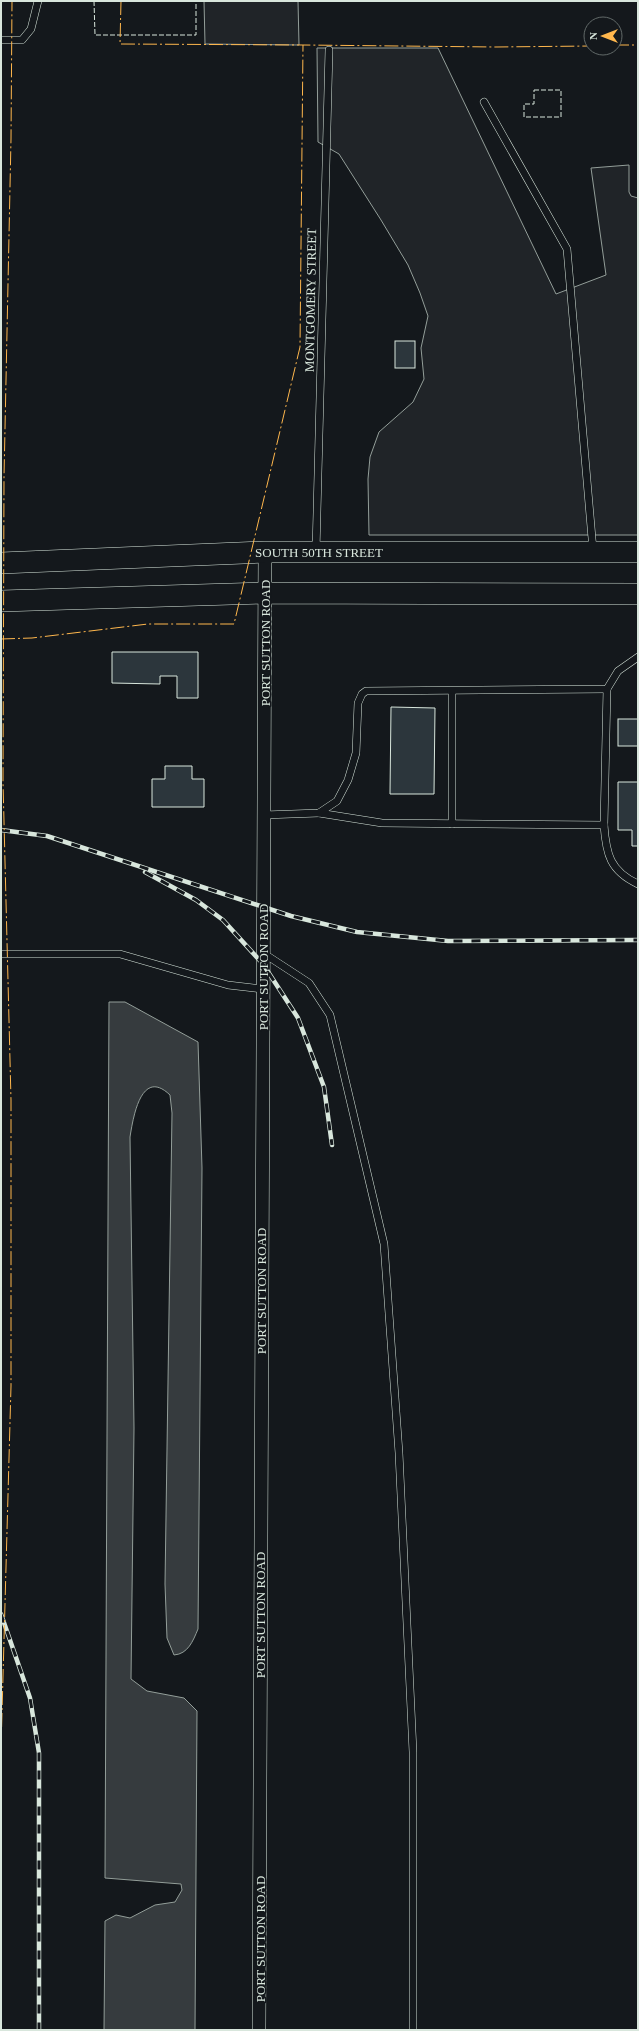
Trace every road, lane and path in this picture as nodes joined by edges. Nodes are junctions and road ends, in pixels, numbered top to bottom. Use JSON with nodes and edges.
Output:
{"nodes":[{"id":1,"x":38,"y":1,"type":"edge"},
{"id":2,"x":1,"y":40,"type":"edge"},
{"id":3,"x":329,"y":50,"type":"dead end"},
{"id":4,"x":484,"y":102,"type":"dead end"},
{"id":5,"x":265,"y":552,"type":"junction"},
{"id":6,"x":316,"y":552,"type":"junction"},
{"id":7,"x":593,"y":552,"type":"junction"},
{"id":8,"x":638,"y":552,"type":"edge"},
{"id":9,"x":1,"y":564,"type":"edge"},
{"id":10,"x":265,"y":593,"type":"junction"},
{"id":11,"x":638,"y":594,"type":"edge"},
{"id":12,"x":1,"y":601,"type":"edge"},
{"id":13,"x":638,"y":657,"type":"edge"},
{"id":14,"x":607,"y":689,"type":"junction"},
{"id":15,"x":452,"y":690,"type":"junction"},
{"id":16,"x":319,"y":813,"type":"junction"},
{"id":17,"x":264,"y":815,"type":"junction"},
{"id":18,"x":452,"y":824,"type":"junction"},
{"id":19,"x":604,"y":825,"type":"junction"},
{"id":20,"x":638,"y":884,"type":"edge"},
{"id":21,"x":263,"y":953,"type":"junction"},
{"id":22,"x":1,"y":954,"type":"edge"},
{"id":23,"x":262,"y":989,"type":"junction"},
{"id":24,"x":259,"y":2030,"type":"edge"},
{"id":25,"x":413,"y":2030,"type":"edge"}],
"edges":[{"from":1,"to":2,"type":"lane"},
{"from":3,"to":6,"type":"lane","name":"MONTGOMERY STREET"},
{"from":4,"to":7,"type":"lane"},
{"from":5,"to":6,"type":"main road","name":"SOUTH 50TH STREET"},
{"from":5,"to":9,"type":"main road","name":"SOUTH 50TH STREET"},
{"from":5,"to":10,"type":"street","name":"PORT SUTTON ROAD"},
{"from":6,"to":7,"type":"main road","name":"SOUTH 50TH STREET"},
{"from":7,"to":8,"type":"main road","name":"SOUTH 50TH STREET"},
{"from":10,"to":11,"type":"main road"},
{"from":10,"to":12,"type":"main road"},
{"from":10,"to":17,"type":"street","name":"PORT SUTTON ROAD"},
{"from":13,"to":14,"type":"lane"},
{"from":14,"to":15,"type":"lane"},
{"from":14,"to":19,"type":"lane"},
{"from":15,"to":16,"type":"lane"},
{"from":15,"to":18,"type":"lane"},
{"from":16,"to":17,"type":"lane"},
{"from":16,"to":18,"type":"lane"},
{"from":17,"to":21,"type":"street","name":"PORT SUTTON ROAD"},
{"from":18,"to":19,"type":"lane"},
{"from":19,"to":20,"type":"lane"},
{"from":21,"to":23,"type":"street","name":"PORT SUTTON ROAD"},
{"from":21,"to":25,"type":"lane"},
{"from":22,"to":23,"type":"lane"},
{"from":23,"to":24,"type":"street","name":"PORT SUTTON ROAD"}]}
